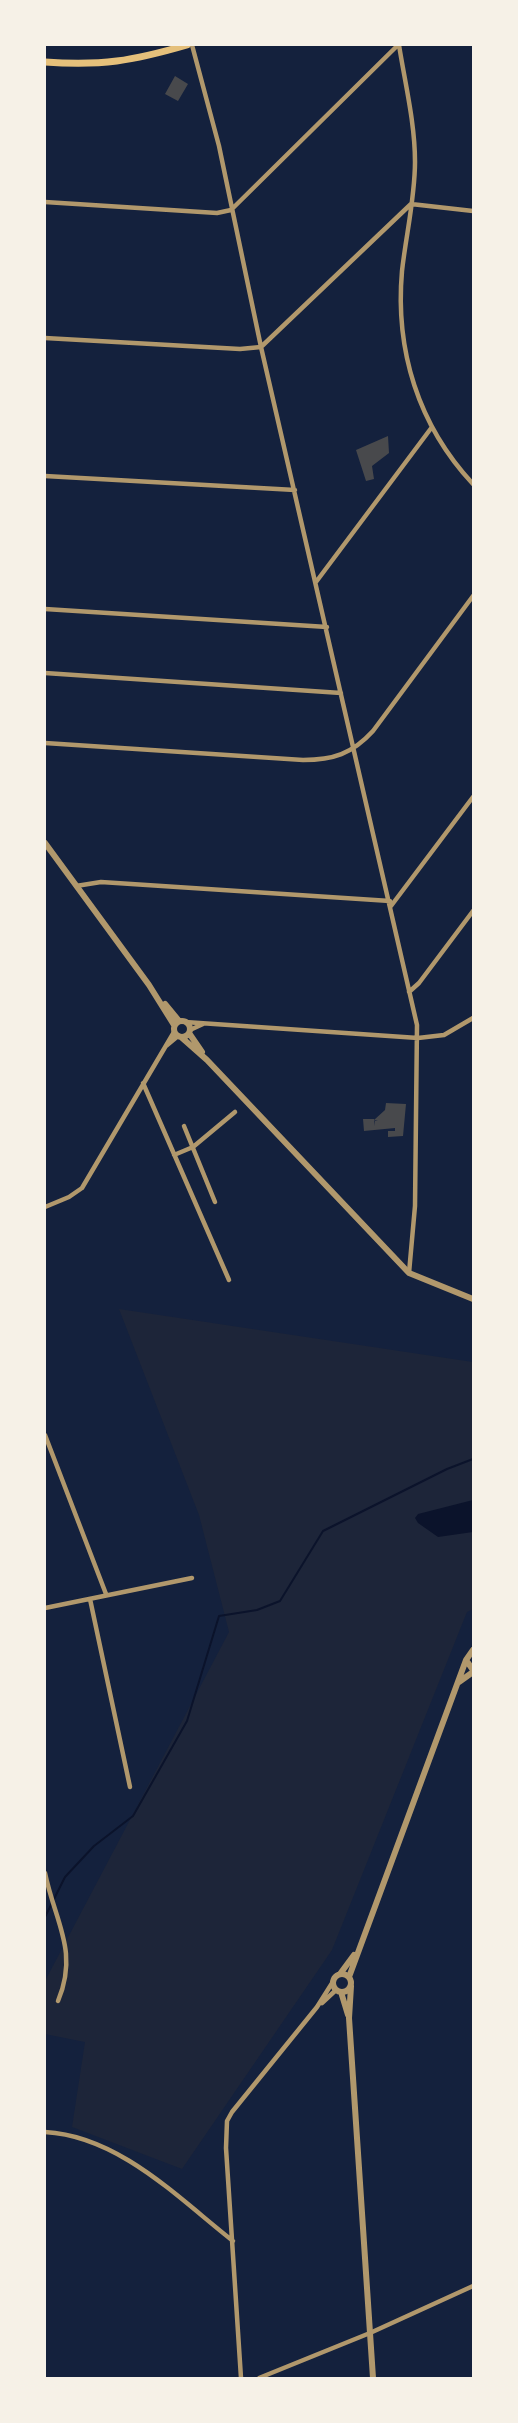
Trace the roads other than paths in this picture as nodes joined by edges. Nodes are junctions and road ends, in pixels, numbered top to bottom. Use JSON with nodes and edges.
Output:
{"nodes":[{"id":1,"x":186,"y":45,"type":"edge"},
{"id":2,"x":192,"y":45,"type":"edge"},
{"id":3,"x":399,"y":45,"type":"edge"},
{"id":4,"x":45,"y":62,"type":"edge"},
{"id":5,"x":45,"y":202,"type":"edge"},
{"id":6,"x":411,"y":204,"type":"junction"},
{"id":7,"x":231,"y":210,"type":"junction"},
{"id":8,"x":473,"y":212,"type":"edge"},
{"id":9,"x":45,"y":338,"type":"edge"},
{"id":10,"x":261,"y":347,"type":"junction"},
{"id":11,"x":432,"y":427,"type":"junction"},
{"id":12,"x":45,"y":476,"type":"edge"},
{"id":13,"x":473,"y":484,"type":"edge"},
{"id":14,"x":295,"y":490,"type":"junction"},
{"id":15,"x":316,"y":582,"type":"junction"},
{"id":16,"x":473,"y":596,"type":"edge"},
{"id":17,"x":45,"y":609,"type":"edge"},
{"id":18,"x":327,"y":627,"type":"junction"},
{"id":19,"x":45,"y":673,"type":"edge"},
{"id":20,"x":341,"y":693,"type":"junction"},
{"id":21,"x":45,"y":743,"type":"edge"},
{"id":22,"x":353,"y":751,"type":"junction"},
{"id":23,"x":473,"y":797,"type":"edge"},
{"id":24,"x":45,"y":843,"type":"edge"},
{"id":25,"x":76,"y":886,"type":"junction"},
{"id":26,"x":390,"y":903,"type":"junction"},
{"id":27,"x":473,"y":911,"type":"edge"},
{"id":28,"x":409,"y":992,"type":"junction"},
{"id":29,"x":473,"y":1018,"type":"edge"},
{"id":30,"x":206,"y":1023,"type":"junction"},
{"id":31,"x":179,"y":1029,"type":"junction"},
{"id":32,"x":189,"y":1031,"type":"junction"},
{"id":33,"x":418,"y":1038,"type":"junction"},
{"id":34,"x":207,"y":1060,"type":"junction"},
{"id":35,"x":143,"y":1083,"type":"junction"},
{"id":36,"x":235,"y":1112,"type":"dead end"},
{"id":37,"x":184,"y":1126,"type":"dead end"},
{"id":38,"x":193,"y":1147,"type":"junction"},
{"id":39,"x":174,"y":1155,"type":"junction"},
{"id":40,"x":215,"y":1202,"type":"dead end"},
{"id":41,"x":45,"y":1207,"type":"edge"},
{"id":42,"x":409,"y":1273,"type":"junction"},
{"id":43,"x":229,"y":1280,"type":"dead end"},
{"id":44,"x":473,"y":1299,"type":"edge"},
{"id":45,"x":45,"y":1435,"type":"edge"},
{"id":46,"x":192,"y":1578,"type":"dead end"},
{"id":47,"x":106,"y":1594,"type":"junction"},
{"id":48,"x":90,"y":1599,"type":"junction"},
{"id":49,"x":45,"y":1608,"type":"edge"},
{"id":50,"x":472,"y":1649,"type":"edge"},
{"id":51,"x":466,"y":1660,"type":"junction"},
{"id":52,"x":473,"y":1671,"type":"edge"},
{"id":53,"x":458,"y":1682,"type":"junction"},
{"id":54,"x":130,"y":1787,"type":"dead end"},
{"id":55,"x":45,"y":1873,"type":"edge"},
{"id":56,"x":357,"y":1950,"type":"junction"},
{"id":57,"x":340,"y":1974,"type":"junction"},
{"id":58,"x":349,"y":1977,"type":"junction"},
{"id":59,"x":334,"y":1980,"type":"junction"},
{"id":60,"x":351,"y":1986,"type":"junction"},
{"id":61,"x":339,"y":1991,"type":"junction"},
{"id":62,"x":58,"y":2001,"type":"dead end"},
{"id":63,"x":317,"y":2007,"type":"junction"},
{"id":64,"x":349,"y":2018,"type":"junction"},
{"id":65,"x":45,"y":2132,"type":"edge"},
{"id":66,"x":233,"y":2241,"type":"junction"},
{"id":67,"x":473,"y":2286,"type":"edge"},
{"id":68,"x":370,"y":2333,"type":"junction"},
{"id":69,"x":241,"y":2378,"type":"edge"},
{"id":70,"x":259,"y":2378,"type":"edge"},
{"id":71,"x":373,"y":2378,"type":"edge"}],
"edges":[{"from":1,"to":4,"type":"main road"},
{"from":2,"to":7,"type":"street"},
{"from":3,"to":6,"type":"street"},
{"from":3,"to":7,"type":"street"},
{"from":5,"to":7,"type":"street"},
{"from":6,"to":8,"type":"street"},
{"from":6,"to":10,"type":"street"},
{"from":6,"to":11,"type":"street"},
{"from":7,"to":10,"type":"street"},
{"from":9,"to":10,"type":"street"},
{"from":10,"to":14,"type":"street"},
{"from":11,"to":13,"type":"street"},
{"from":11,"to":15,"type":"street"},
{"from":12,"to":14,"type":"street"},
{"from":14,"to":15,"type":"street"},
{"from":15,"to":18,"type":"street"},
{"from":16,"to":22,"type":"street"},
{"from":17,"to":18,"type":"street"},
{"from":18,"to":20,"type":"street"},
{"from":19,"to":20,"type":"street"},
{"from":20,"to":22,"type":"street"},
{"from":21,"to":22,"type":"street"},
{"from":22,"to":26,"type":"street"},
{"from":23,"to":26,"type":"street"},
{"from":24,"to":25,"type":"street"},
{"from":25,"to":26,"type":"street"},
{"from":25,"to":31,"type":"street"},
{"from":26,"to":28,"type":"street"},
{"from":27,"to":28,"type":"street"},
{"from":28,"to":33,"type":"street"},
{"from":29,"to":33,"type":"street"},
{"from":30,"to":31,"type":"street"},
{"from":30,"to":32,"type":"street"},
{"from":30,"to":33,"type":"street"},
{"from":31,"to":32,"type":"street"},
{"from":31,"to":32,"type":"street"},
{"from":31,"to":34,"type":"street"},
{"from":31,"to":35,"type":"street"},
{"from":32,"to":34,"type":"street"},
{"from":33,"to":42,"type":"street"},
{"from":34,"to":42,"type":"street"},
{"from":35,"to":39,"type":"street"},
{"from":35,"to":41,"type":"street"},
{"from":36,"to":38,"type":"street"},
{"from":37,"to":38,"type":"street"},
{"from":38,"to":39,"type":"street"},
{"from":38,"to":40,"type":"street"},
{"from":39,"to":43,"type":"street"},
{"from":42,"to":44,"type":"street"},
{"from":45,"to":47,"type":"street"},
{"from":46,"to":47,"type":"street"},
{"from":47,"to":48,"type":"street"},
{"from":48,"to":49,"type":"street"},
{"from":48,"to":54,"type":"street"},
{"from":50,"to":51,"type":"street"},
{"from":51,"to":52,"type":"street"},
{"from":51,"to":53,"type":"street"},
{"from":52,"to":53,"type":"street"},
{"from":53,"to":56,"type":"street"},
{"from":55,"to":62,"type":"street"},
{"from":56,"to":57,"type":"street"},
{"from":56,"to":58,"type":"street"},
{"from":57,"to":58,"type":"street"},
{"from":57,"to":59,"type":"street"},
{"from":58,"to":60,"type":"street"},
{"from":59,"to":61,"type":"street"},
{"from":59,"to":63,"type":"street"},
{"from":60,"to":61,"type":"street"},
{"from":60,"to":64,"type":"street"},
{"from":61,"to":63,"type":"street"},
{"from":61,"to":64,"type":"street"},
{"from":63,"to":66,"type":"street"},
{"from":64,"to":68,"type":"street"},
{"from":65,"to":66,"type":"street"},
{"from":66,"to":69,"type":"street"},
{"from":67,"to":68,"type":"street"},
{"from":68,"to":70,"type":"street"},
{"from":68,"to":71,"type":"street"}]}
